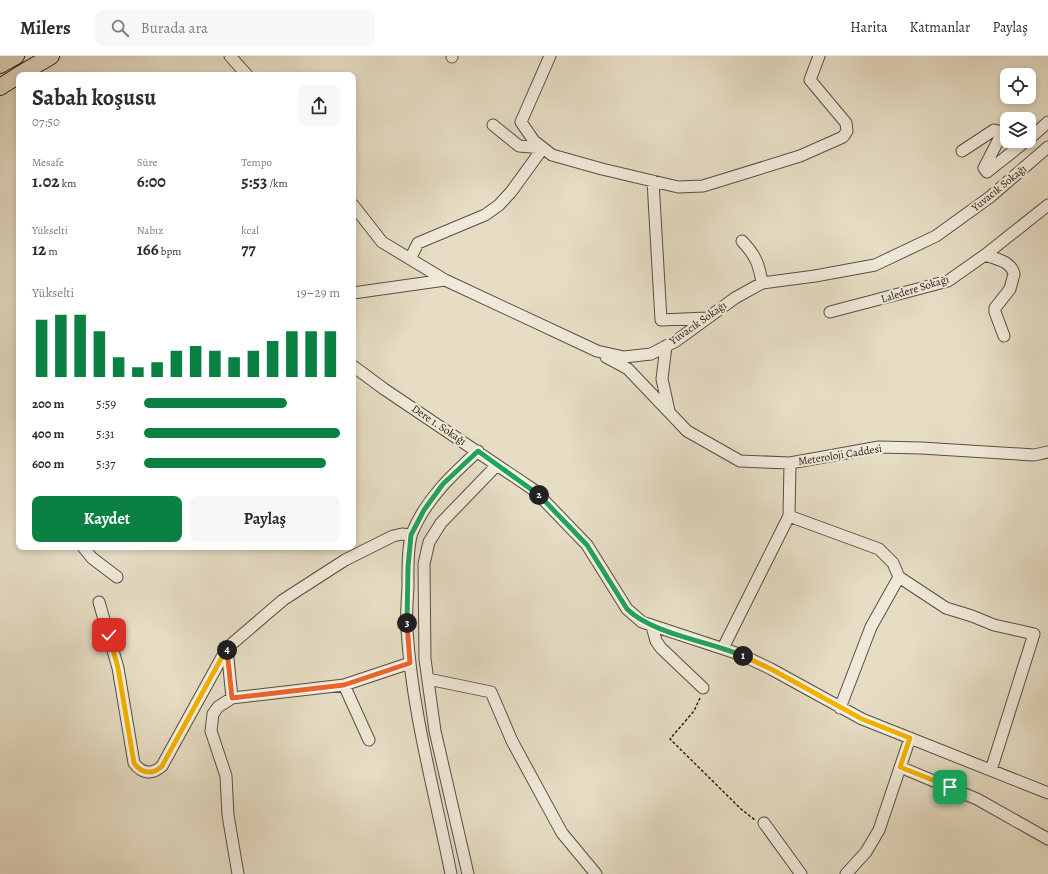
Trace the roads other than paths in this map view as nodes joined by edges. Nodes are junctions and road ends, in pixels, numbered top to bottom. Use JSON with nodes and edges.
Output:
{"nodes":[{"id":1,"x":16,"y":56,"type":"edge"},
{"id":2,"x":51,"y":56,"type":"edge"},
{"id":3,"x":230,"y":56,"type":"edge"},
{"id":4,"x":550,"y":56,"type":"edge"},
{"id":5,"x":819,"y":56,"type":"edge"},
{"id":6,"x":0,"y":65,"type":"edge"},
{"id":7,"x":24,"y":72,"type":"edge"},
{"id":8,"x":244,"y":72,"type":"edge"},
{"id":9,"x":16,"y":77,"type":"edge"},
{"id":10,"x":0,"y":87,"type":"edge"},
{"id":11,"x":1048,"y":122,"type":"edge"},
{"id":12,"x":493,"y":125,"type":"dead end"},
{"id":13,"x":1036,"y":133,"type":"edge"},
{"id":14,"x":1000,"y":137,"type":"edge"},
{"id":15,"x":1000,"y":137,"type":"edge"},
{"id":16,"x":1048,"y":147,"type":"edge"},
{"id":17,"x":543,"y":148,"type":"junction"},
{"id":18,"x":1017,"y":148,"type":"edge"},
{"id":19,"x":962,"y":151,"type":"dead end"},
{"id":20,"x":653,"y":181,"type":"junction"},
{"id":21,"x":1048,"y":205,"type":"edge"},
{"id":22,"x":356,"y":209,"type":"edge"},
{"id":23,"x":742,"y":240,"type":"dead end"},
{"id":24,"x":985,"y":255,"type":"junction"},
{"id":25,"x":410,"y":259,"type":"junction"},
{"id":26,"x":445,"y":280,"type":"junction"},
{"id":27,"x":762,"y":283,"type":"junction"},
{"id":28,"x":356,"y":293,"type":"edge"},
{"id":29,"x":830,"y":312,"type":"dead end"},
{"id":30,"x":706,"y":318,"type":"junction"},
{"id":31,"x":1004,"y":336,"type":"dead end"},
{"id":32,"x":666,"y":346,"type":"junction"},
{"id":33,"x":597,"y":351,"type":"junction"},
{"id":34,"x":356,"y":368,"type":"edge"},
{"id":35,"x":669,"y":411,"type":"junction"},
{"id":36,"x":478,"y":451,"type":"junction"},
{"id":37,"x":1048,"y":452,"type":"edge"},
{"id":38,"x":790,"y":463,"type":"junction"},
{"id":39,"x":497,"y":465,"type":"junction"},
{"id":40,"x":789,"y":516,"type":"junction"},
{"id":41,"x":411,"y":535,"type":"junction"},
{"id":42,"x":85,"y":550,"type":"edge"},
{"id":43,"x":117,"y":577,"type":"dead end"},
{"id":44,"x":900,"y":577,"type":"junction"},
{"id":45,"x":99,"y":602,"type":"dead end"},
{"id":46,"x":652,"y":626,"type":"junction"},
{"id":47,"x":227,"y":648,"type":"junction"},
{"id":48,"x":724,"y":648,"type":"junction"},
{"id":49,"x":410,"y":663,"type":"junction"},
{"id":50,"x":428,"y":679,"type":"junction"},
{"id":51,"x":344,"y":685,"type":"junction"},
{"id":52,"x":703,"y":688,"type":"road end"},
{"id":53,"x":232,"y":698,"type":"junction"},
{"id":54,"x":840,"y":708,"type":"junction"},
{"id":55,"x":910,"y":738,"type":"junction"},
{"id":56,"x":368,"y":740,"type":"dead end"},
{"id":57,"x":900,"y":767,"type":"junction"},
{"id":58,"x":991,"y":770,"type":"junction"},
{"id":59,"x":1048,"y":793,"type":"edge"},
{"id":60,"x":764,"y":823,"type":"road end"},
{"id":61,"x":1048,"y":839,"type":"edge"},
{"id":62,"x":238,"y":874,"type":"edge"},
{"id":63,"x":450,"y":874,"type":"edge"},
{"id":64,"x":468,"y":874,"type":"edge"},
{"id":65,"x":596,"y":874,"type":"edge"},
{"id":66,"x":801,"y":874,"type":"edge"},
{"id":67,"x":846,"y":874,"type":"edge"}],
"edges":[{"from":1,"to":6,"type":"highway"},
{"from":2,"to":7,"type":"highway"},
{"from":3,"to":8,"type":"street"},
{"from":4,"to":17,"type":"street"},
{"from":5,"to":20,"type":"street"},
{"from":9,"to":10,"type":"highway"},
{"from":11,"to":13,"type":"street"},
{"from":12,"to":17,"type":"street"},
{"from":14,"to":19,"type":"street"},
{"from":15,"to":18,"type":"street"},
{"from":16,"to":27,"type":"street","name":"Yuvacık Sokağı"},
{"from":17,"to":20,"type":"street"},
{"from":17,"to":25,"type":"street"},
{"from":20,"to":30,"type":"street"},
{"from":21,"to":24,"type":"street","name":"Laledere Sokağı"},
{"from":22,"to":25,"type":"street","name":"Yuvacık Sokağı"},
{"from":23,"to":27,"type":"street"},
{"from":24,"to":29,"type":"street","name":"Laledere Sokağı"},
{"from":24,"to":31,"type":"street"},
{"from":25,"to":26,"type":"street","name":"Yuvacık Sokağı"},
{"from":26,"to":28,"type":"street"},
{"from":26,"to":33,"type":"street","name":"Yuvacık Sokağı"},
{"from":27,"to":30,"type":"street","name":"Yuvacık Sokağı"},
{"from":30,"to":32,"type":"street","name":"Yuvacık Sokağı"},
{"from":32,"to":33,"type":"street","name":"Yuvacık Sokağı"},
{"from":32,"to":35,"type":"street"},
{"from":33,"to":35,"type":"street"},
{"from":34,"to":36,"type":"street","name":"Dere 1. Sokağı"},
{"from":35,"to":38,"type":"street","name":"Meteroloji Caddesi"},
{"from":36,"to":39,"type":"street","name":"Dere 1. Sokağı"},
{"from":36,"to":41,"type":"street"},
{"from":37,"to":38,"type":"street","name":"Meteroloji Caddesi"},
{"from":38,"to":40,"type":"street"},
{"from":39,"to":46,"type":"street","name":"Dere 1. Sokağı"},
{"from":39,"to":50,"type":"street"},
{"from":40,"to":44,"type":"street"},
{"from":40,"to":48,"type":"street"},
{"from":41,"to":47,"type":"street"},
{"from":41,"to":49,"type":"street"},
{"from":42,"to":43,"type":"street"},
{"from":44,"to":54,"type":"street"},
{"from":44,"to":58,"type":"street"},
{"from":45,"to":47,"type":"street"},
{"from":46,"to":48,"type":"street","name":"Dere 1. Sokağı"},
{"from":46,"to":52,"type":"street"},
{"from":47,"to":53,"type":"street"},
{"from":48,"to":54,"type":"street","name":"Dere 1. Sokağı"},
{"from":49,"to":51,"type":"street"},
{"from":49,"to":63,"type":"street"},
{"from":50,"to":64,"type":"street"},
{"from":50,"to":65,"type":"street"},
{"from":51,"to":53,"type":"street"},
{"from":51,"to":56,"type":"street"},
{"from":53,"to":62,"type":"street"},
{"from":54,"to":55,"type":"street","name":"Dere 1. Sokağı"},
{"from":55,"to":57,"type":"street"},
{"from":55,"to":58,"type":"street","name":"Dere 1. Sokağı"},
{"from":57,"to":61,"type":"street"},
{"from":57,"to":67,"type":"street"},
{"from":58,"to":59,"type":"street","name":"Dere 1. Sokağı"},
{"from":60,"to":66,"type":"street"}]}
